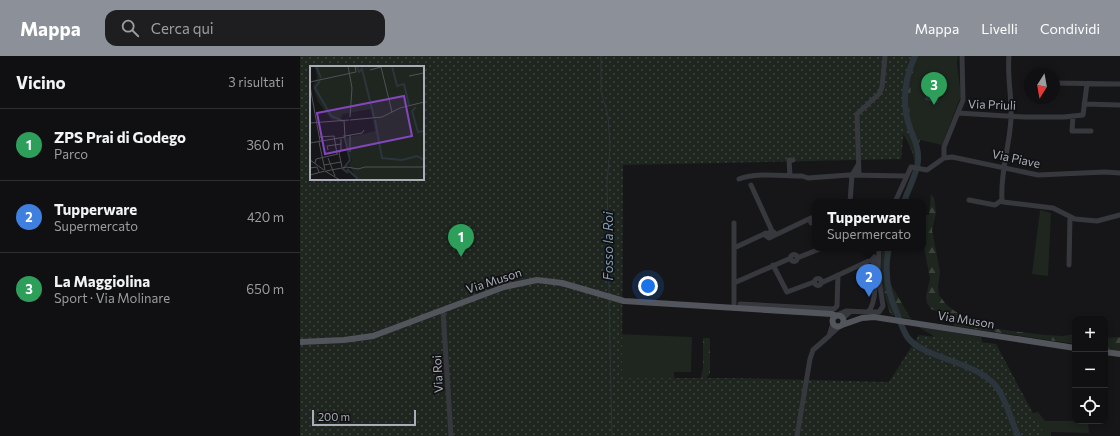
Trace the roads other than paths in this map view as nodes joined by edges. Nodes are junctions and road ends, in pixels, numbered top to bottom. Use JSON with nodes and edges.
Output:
{"nodes":[{"id":1,"x":885,"y":56,"type":"edge"},
{"id":2,"x":962,"y":56,"type":"edge"},
{"id":3,"x":1009,"y":56,"type":"edge"},
{"id":4,"x":1060,"y":83,"type":"edge"},
{"id":5,"x":1087,"y":84,"type":"junction"},
{"id":6,"x":1120,"y":84,"type":"edge"},
{"id":7,"x":1084,"y":104,"type":"junction"},
{"id":8,"x":1119,"y":105,"type":"dead end"},
{"id":9,"x":958,"y":113,"type":"junction"},
{"id":10,"x":1012,"y":116,"type":"junction"},
{"id":11,"x":1073,"y":116,"type":"junction"},
{"id":12,"x":1091,"y":131,"type":"dead end"},
{"id":13,"x":944,"y":158,"type":"junction"},
{"id":14,"x":793,"y":160,"type":"dead end"},
{"id":15,"x":858,"y":165,"type":"junction"},
{"id":16,"x":1004,"y":167,"type":"junction"},
{"id":17,"x":1120,"y":173,"type":"edge"},
{"id":18,"x":852,"y":175,"type":"junction"},
{"id":19,"x":859,"y":175,"type":"junction"},
{"id":20,"x":790,"y":176,"type":"junction"},
{"id":21,"x":906,"y":176,"type":"junction"},
{"id":22,"x":739,"y":179,"type":"dead end"},
{"id":23,"x":751,"y":185,"type":"dead end"},
{"id":24,"x":850,"y":199,"type":"edge"},
{"id":25,"x":896,"y":199,"type":"edge"},
{"id":26,"x":969,"y":200,"type":"dead end"},
{"id":27,"x":1002,"y":200,"type":"junction"},
{"id":28,"x":1120,"y":215,"type":"edge"},
{"id":29,"x":1070,"y":216,"type":"junction"},
{"id":30,"x":812,"y":220,"type":"edge"},
{"id":31,"x":734,"y":223,"type":"dead end"},
{"id":32,"x":775,"y":233,"type":"junction"},
{"id":33,"x":734,"y":248,"type":"junction"},
{"id":34,"x":814,"y":251,"type":"edge"},
{"id":35,"x":868,"y":251,"type":"edge"},
{"id":36,"x":880,"y":251,"type":"edge"},
{"id":37,"x":872,"y":259,"type":"junction"},
{"id":38,"x":773,"y":265,"type":"junction"},
{"id":39,"x":1069,"y":265,"type":"dead end"},
{"id":40,"x":838,"y":276,"type":"junction"},
{"id":41,"x":734,"y":283,"type":"junction"},
{"id":42,"x":787,"y":296,"type":"junction"},
{"id":43,"x":740,"y":304,"type":"dead end"},
{"id":44,"x":751,"y":307,"type":"junction"},
{"id":45,"x":734,"y":308,"type":"junction"},
{"id":46,"x":882,"y":308,"type":"junction"},
{"id":47,"x":786,"y":309,"type":"junction"},
{"id":48,"x":443,"y":311,"type":"junction"},
{"id":49,"x":868,"y":312,"type":"junction"},
{"id":50,"x":818,"y":313,"type":"junction"},
{"id":51,"x":884,"y":319,"type":"junction"},
{"id":52,"x":840,"y":320,"type":"junction"},
{"id":53,"x":833,"y":322,"type":"junction"},
{"id":54,"x":829,"y":336,"type":"junction"},
{"id":55,"x":300,"y":342,"type":"edge"},
{"id":56,"x":1072,"y":348,"type":"edge"},
{"id":57,"x":1108,"y":352,"type":"edge"},
{"id":58,"x":1120,"y":354,"type":"edge"},
{"id":59,"x":451,"y":436,"type":"edge"},
{"id":60,"x":797,"y":436,"type":"edge"}],
"edges":[{"from":1,"to":15,"type":"street"},
{"from":2,"to":9,"type":"street"},
{"from":3,"to":10,"type":"street"},
{"from":4,"to":5,"type":"street"},
{"from":5,"to":6,"type":"street"},
{"from":5,"to":7,"type":"street"},
{"from":7,"to":8,"type":"street"},
{"from":7,"to":11,"type":"street"},
{"from":9,"to":10,"type":"street","name":"Via Priuli"},
{"from":9,"to":13,"type":"street"},
{"from":10,"to":11,"type":"street","name":"Via Priuli"},
{"from":10,"to":16,"type":"street"},
{"from":11,"to":12,"type":"street"},
{"from":13,"to":16,"type":"street","name":"Via Piave"},
{"from":13,"to":21,"type":"street"},
{"from":14,"to":20,"type":"street"},
{"from":15,"to":18,"type":"street"},
{"from":15,"to":19,"type":"street"},
{"from":16,"to":17,"type":"street","name":"Via Piave"},
{"from":16,"to":27,"type":"street"},
{"from":18,"to":19,"type":"street"},
{"from":18,"to":20,"type":"street"},
{"from":18,"to":24,"type":"street"},
{"from":19,"to":21,"type":"street"},
{"from":20,"to":22,"type":"street"},
{"from":21,"to":25,"type":"street"},
{"from":23,"to":32,"type":"street"},
{"from":26,"to":27,"type":"street"},
{"from":27,"to":29,"type":"street"},
{"from":28,"to":29,"type":"street"},
{"from":29,"to":39,"type":"street"},
{"from":30,"to":32,"type":"street"},
{"from":31,"to":33,"type":"street"},
{"from":32,"to":33,"type":"street"},
{"from":33,"to":41,"type":"street"},
{"from":34,"to":38,"type":"street"},
{"from":35,"to":37,"type":"street"},
{"from":36,"to":46,"type":"street"},
{"from":37,"to":40,"type":"street"},
{"from":37,"to":49,"type":"street"},
{"from":38,"to":41,"type":"street"},
{"from":38,"to":42,"type":"street"},
{"from":40,"to":42,"type":"street"},
{"from":40,"to":47,"type":"street"},
{"from":41,"to":45,"type":"street"},
{"from":42,"to":47,"type":"street"},
{"from":43,"to":44,"type":"street"},
{"from":44,"to":45,"type":"main road","name":"Via Muson"},
{"from":44,"to":47,"type":"main road","name":"Via Muson"},
{"from":45,"to":48,"type":"main road","name":"Via Muson"},
{"from":46,"to":49,"type":"street"},
{"from":46,"to":51,"type":"street"},
{"from":47,"to":50,"type":"main road","name":"Via Muson"},
{"from":48,"to":55,"type":"main road","name":"Via Muson"},
{"from":48,"to":59,"type":"street","name":"Via Roi"},
{"from":49,"to":52,"type":"street"},
{"from":50,"to":52,"type":"main road","name":"Via Muson"},
{"from":50,"to":53,"type":"main road","name":"Via Muson"},
{"from":51,"to":52,"type":"main road","name":"Via Muson"},
{"from":51,"to":56,"type":"main road","name":"Via Muson"},
{"from":52,"to":53,"type":"main road","name":"Via Muson"},
{"from":52,"to":54,"type":"street"},
{"from":53,"to":54,"type":"street"},
{"from":54,"to":60,"type":"street"},
{"from":57,"to":58,"type":"main road"}]}
